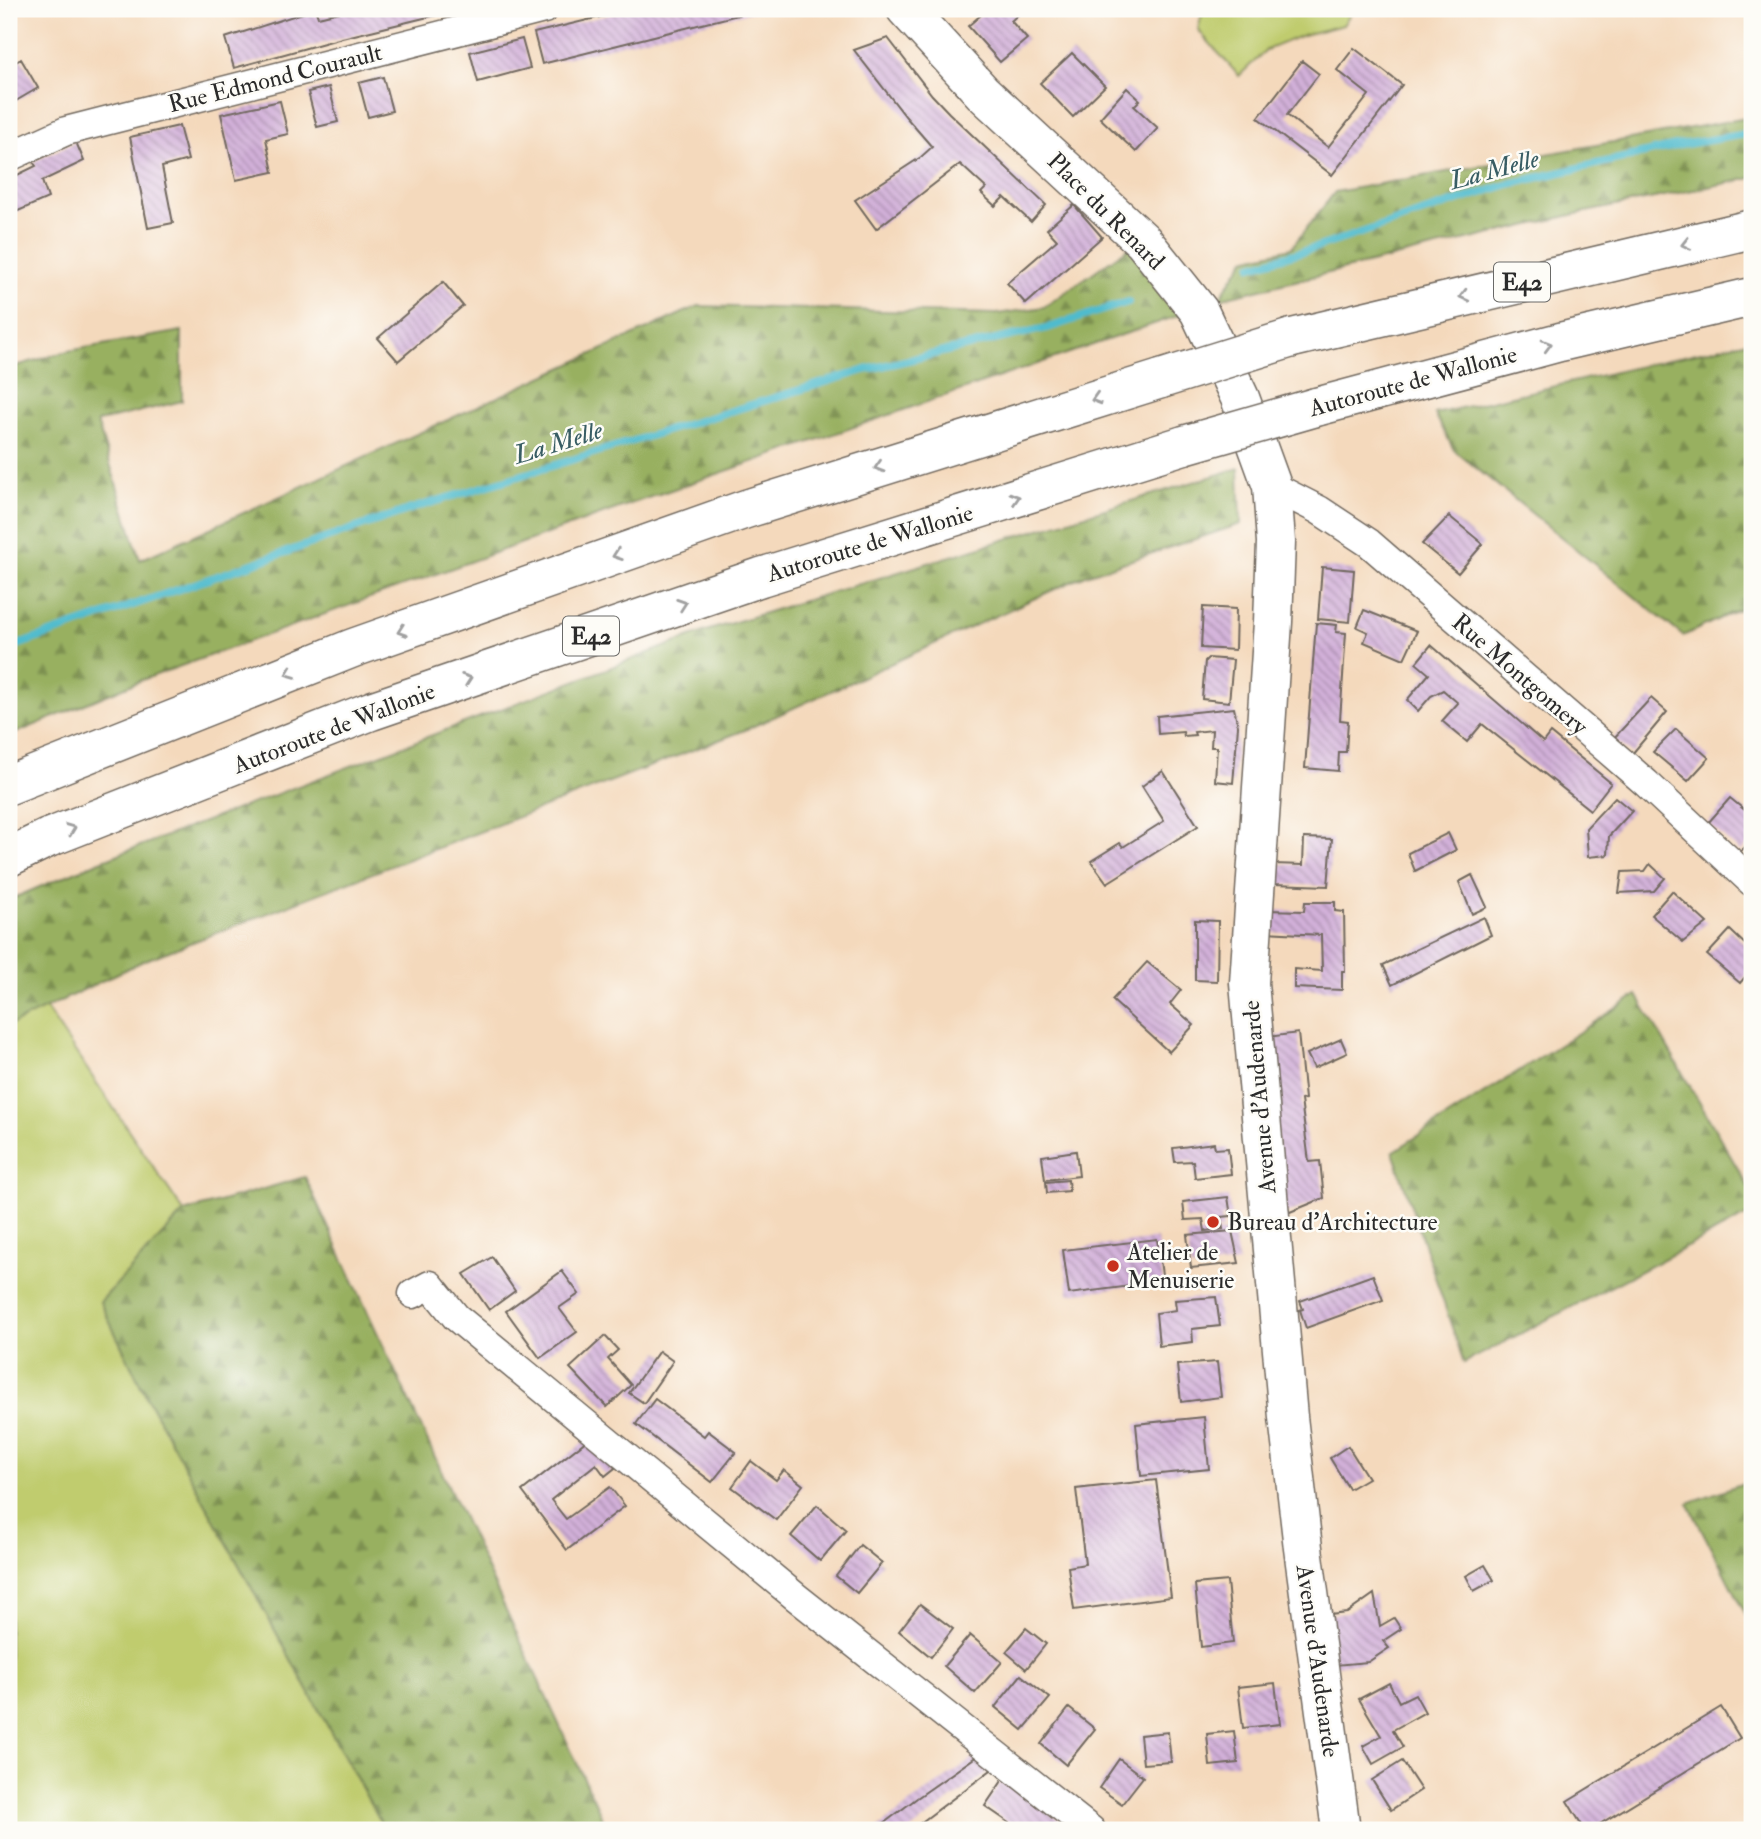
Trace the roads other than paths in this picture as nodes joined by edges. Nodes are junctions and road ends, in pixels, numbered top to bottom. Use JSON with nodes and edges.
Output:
{"nodes":[{"id":1,"x":544,"y":9,"type":"edge"},
{"id":2,"x":906,"y":9,"type":"edge"},
{"id":3,"x":9,"y":157,"type":"edge"},
{"id":4,"x":1752,"y":229,"type":"edge"},
{"id":5,"x":1752,"y":297,"type":"edge"},
{"id":6,"x":1272,"y":486,"type":"junction"},
{"id":7,"x":9,"y":785,"type":"edge"},
{"id":8,"x":9,"y":857,"type":"edge"},
{"id":9,"x":1752,"y":882,"type":"edge"},
{"id":10,"x":413,"y":1294,"type":"dead end"},
{"id":11,"x":1091,"y":1830,"type":"edge"},
{"id":12,"x":1341,"y":1830,"type":"edge"}],
"edges":[{"from":1,"to":3,"type":"street","name":"Rue Edmond Courault"},
{"from":2,"to":6,"type":"main road","name":"Place du Renard"},
{"from":4,"to":7,"type":"main road","number":"E42","one_way":true,"bridge":true},
{"from":8,"to":5,"type":"main road","name":"Autoroute de Wallonie","number":"E42","one_way":true,"bridge":true},
{"from":6,"to":9,"type":"street","name":"Rue Montgomery"},
{"from":6,"to":12,"type":"main road","name":"Avenue d'Audenarde"},
{"from":10,"to":11,"type":"street"}]}
